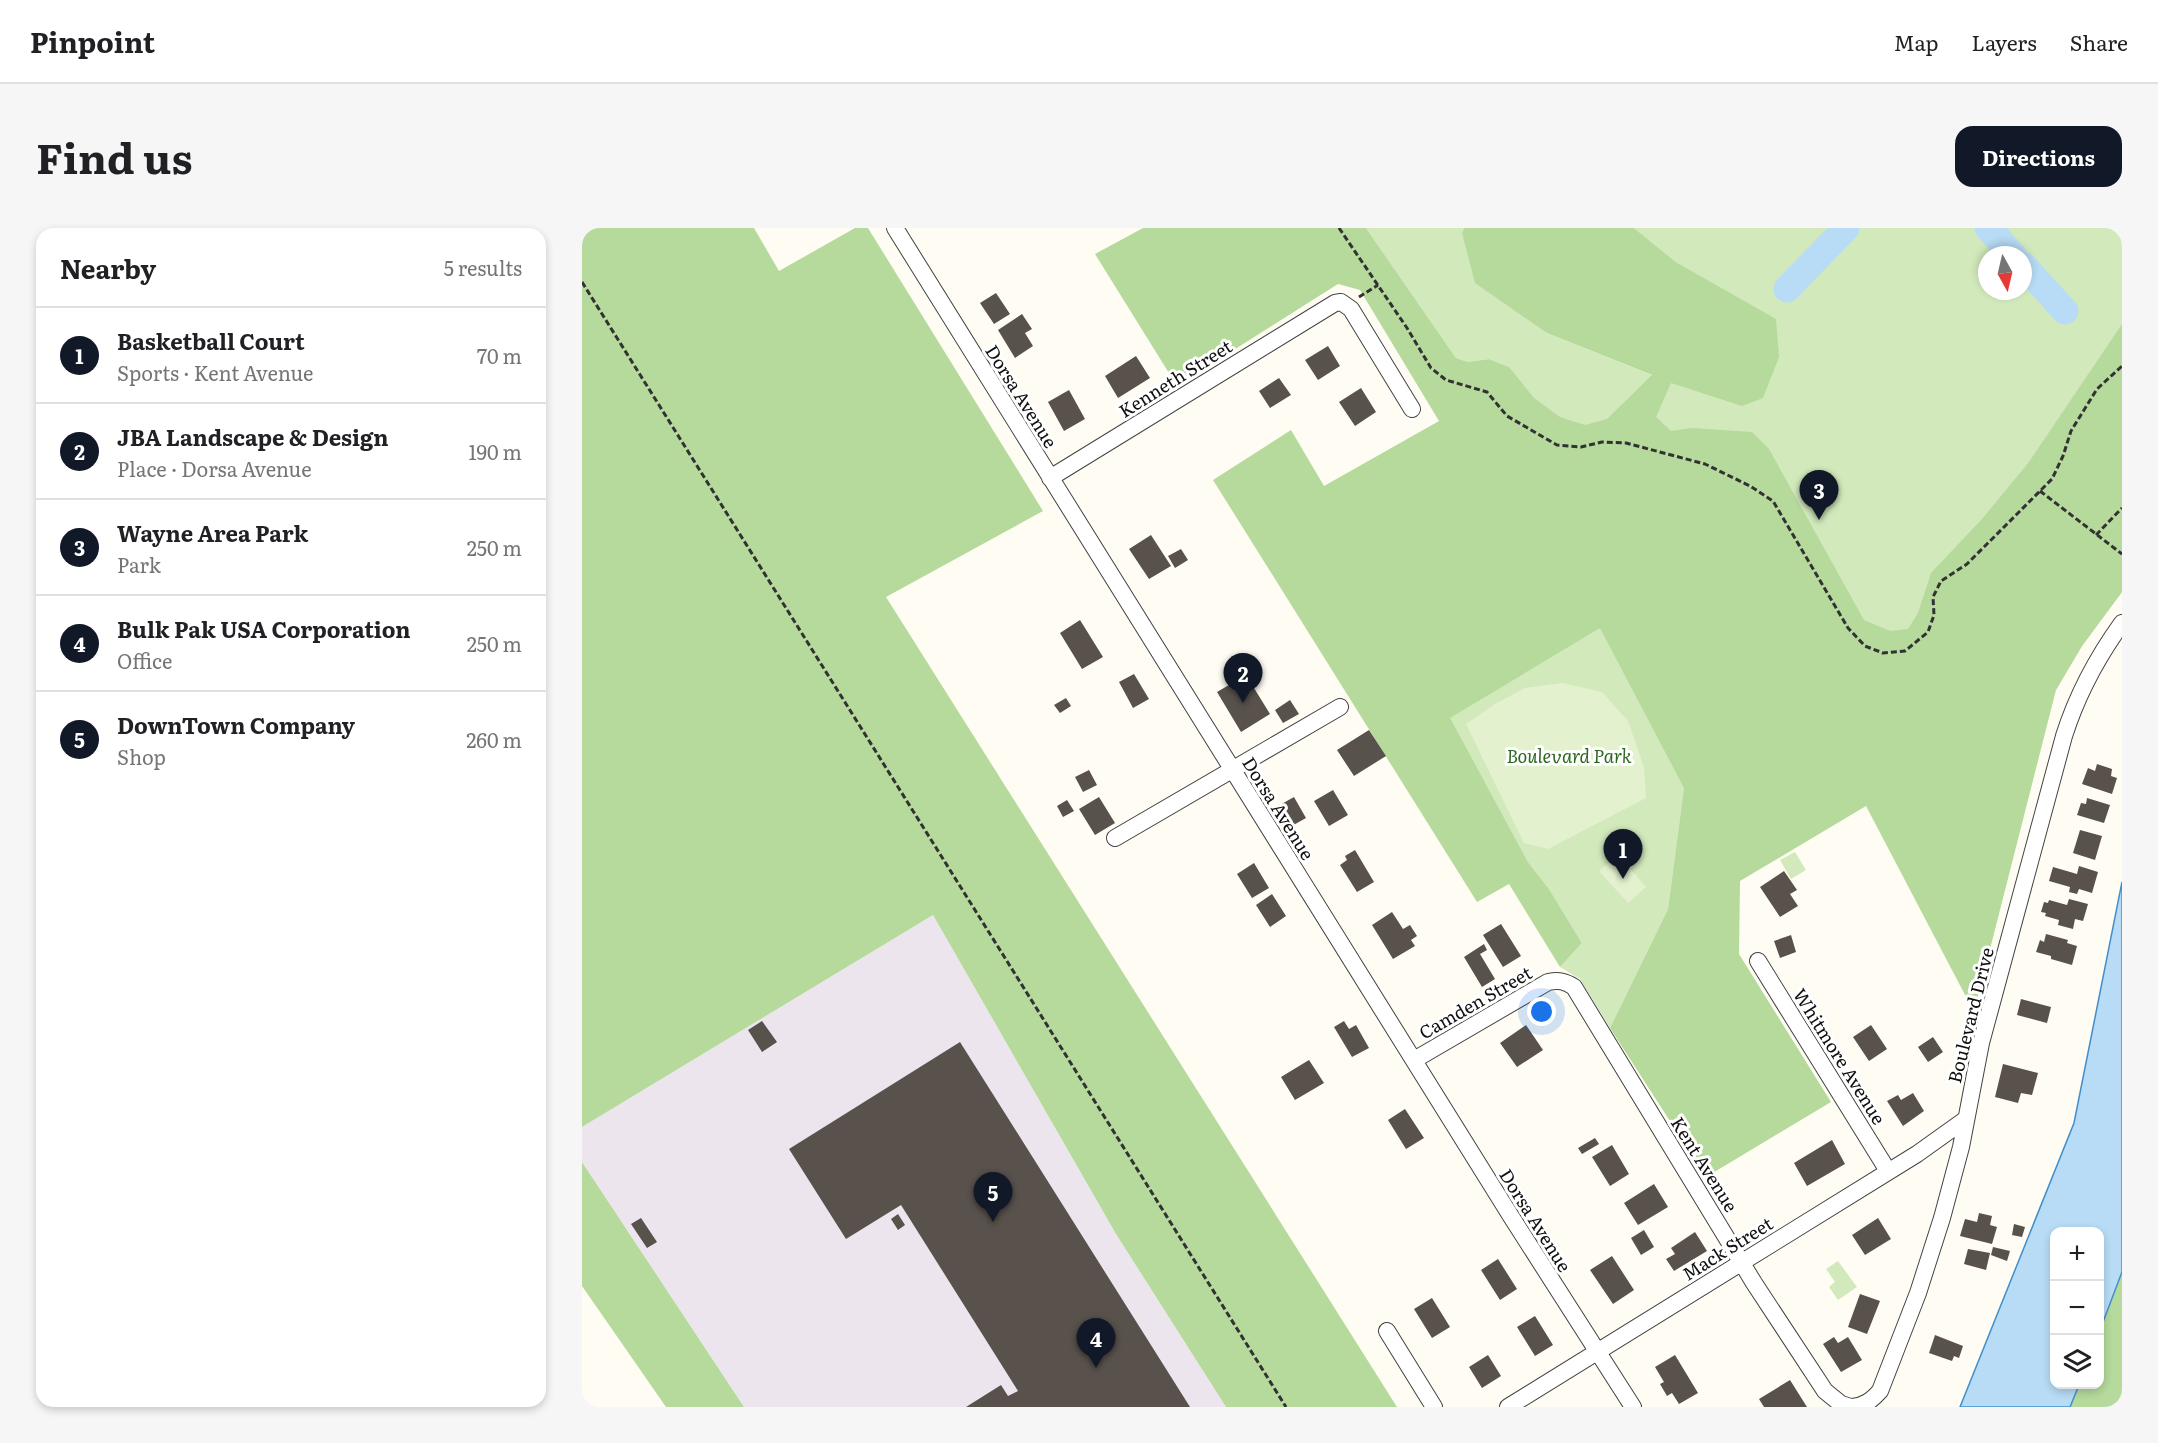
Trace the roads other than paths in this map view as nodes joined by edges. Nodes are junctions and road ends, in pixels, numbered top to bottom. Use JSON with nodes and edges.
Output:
{"nodes":[{"id":1,"x":895,"y":228,"type":"edge"},
{"id":2,"x":1412,"y":409,"type":"dead end"},
{"id":3,"x":1050,"y":478,"type":"junction"},
{"id":4,"x":2122,"y":623,"type":"edge"},
{"id":5,"x":1340,"y":707,"type":"dead end"},
{"id":6,"x":1232,"y":771,"type":"junction"},
{"id":7,"x":1115,"y":838,"type":"dead end"},
{"id":8,"x":1758,"y":961,"type":"dead end"},
{"id":9,"x":1557,"y":980,"type":"joint"},
{"id":10,"x":1414,"y":1060,"type":"junction"},
{"id":11,"x":1966,"y":1119,"type":"junction"},
{"id":12,"x":1888,"y":1171,"type":"junction"},
{"id":13,"x":1742,"y":1262,"type":"junction"},
{"id":14,"x":1387,"y":1331,"type":"dead end"},
{"id":15,"x":1598,"y":1351,"type":"junction"},
{"id":16,"x":1815,"y":1376,"type":"joint"},
{"id":17,"x":1434,"y":1407,"type":"edge"},
{"id":18,"x":1508,"y":1407,"type":"edge"},
{"id":19,"x":1633,"y":1407,"type":"edge"},
{"id":20,"x":1852,"y":1407,"type":"edge"}],
"edges":[{"from":1,"to":3,"type":"street","name":"Dorsa Avenue"},
{"from":2,"to":3,"type":"street","name":"Kenneth Street"},
{"from":3,"to":6,"type":"street","name":"Dorsa Avenue"},
{"from":4,"to":11,"type":"street","name":"Boulevard Drive"},
{"from":5,"to":6,"type":"street"},
{"from":6,"to":7,"type":"street"},
{"from":6,"to":10,"type":"street","name":"Dorsa Avenue"},
{"from":8,"to":12,"type":"street","name":"Whitmore Avenue"},
{"from":9,"to":10,"type":"street","name":"Camden Street"},
{"from":9,"to":13,"type":"street","name":"Kent Avenue"},
{"from":10,"to":15,"type":"street","name":"Dorsa Avenue"},
{"from":11,"to":12,"type":"street","name":"Mack Street"},
{"from":11,"to":20,"type":"street","name":"Boulevard Drive"},
{"from":12,"to":13,"type":"street","name":"Mack Street"},
{"from":13,"to":15,"type":"street","name":"Mack Street"},
{"from":13,"to":16,"type":"street","name":"Kent Avenue"},
{"from":14,"to":17,"type":"street"},
{"from":15,"to":18,"type":"street","name":"Mack Street"},
{"from":15,"to":19,"type":"street","name":"Dorsa Avenue"},
{"from":16,"to":20,"type":"street","name":"Boulevard Drive"}]}
